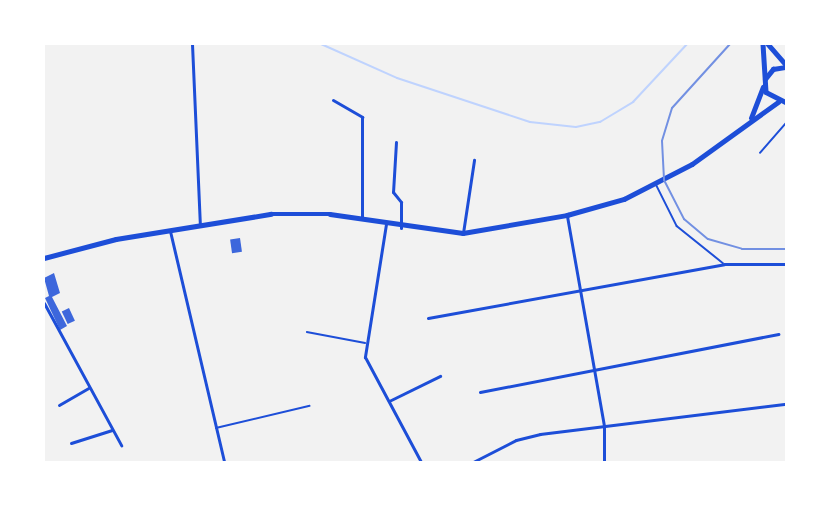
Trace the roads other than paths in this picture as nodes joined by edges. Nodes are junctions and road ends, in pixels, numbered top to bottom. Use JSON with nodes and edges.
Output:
{"nodes":[{"id":1,"x":192,"y":44,"type":"edge"},
{"id":2,"x":763,"y":44,"type":"edge"},
{"id":3,"x":768,"y":44,"type":"edge"},
{"id":4,"x":786,"y":66,"type":"edge"},
{"id":5,"x":764,"y":82,"type":"junction"},
{"id":6,"x":333,"y":100,"type":"dead end"},
{"id":7,"x":778,"y":102,"type":"junction"},
{"id":8,"x":786,"y":103,"type":"edge"},
{"id":9,"x":751,"y":119,"type":"junction"},
{"id":10,"x":786,"y":123,"type":"edge"},
{"id":11,"x":396,"y":142,"type":"dead end"},
{"id":12,"x":760,"y":153,"type":"dead end"},
{"id":13,"x":474,"y":160,"type":"dead end"},
{"id":14,"x":655,"y":184,"type":"junction"},
{"id":15,"x":567,"y":215,"type":"junction"},
{"id":16,"x":362,"y":219,"type":"junction"},
{"id":17,"x":386,"y":224,"type":"junction"},
{"id":18,"x":200,"y":226,"type":"junction"},
{"id":19,"x":401,"y":228,"type":"junction"},
{"id":20,"x":170,"y":231,"type":"junction"},
{"id":21,"x":463,"y":233,"type":"junction"},
{"id":22,"x":44,"y":258,"type":"edge"},
{"id":23,"x":724,"y":264,"type":"junction"},
{"id":24,"x":786,"y":264,"type":"edge"},
{"id":25,"x":581,"y":291,"type":"junction"},
{"id":26,"x":44,"y":303,"type":"edge"},
{"id":27,"x":428,"y":318,"type":"dead end"},
{"id":28,"x":307,"y":332,"type":"dead end"},
{"id":29,"x":778,"y":334,"type":"dead end"},
{"id":30,"x":365,"y":343,"type":"junction"},
{"id":31,"x":596,"y":370,"type":"junction"},
{"id":32,"x":440,"y":376,"type":"dead end"},
{"id":33,"x":88,"y":388,"type":"junction"},
{"id":34,"x":480,"y":392,"type":"dead end"},
{"id":35,"x":389,"y":401,"type":"junction"},
{"id":36,"x":786,"y":404,"type":"edge"},
{"id":37,"x":59,"y":405,"type":"dead end"},
{"id":38,"x":309,"y":406,"type":"dead end"},
{"id":39,"x":604,"y":426,"type":"junction"},
{"id":40,"x":215,"y":428,"type":"junction"},
{"id":41,"x":112,"y":430,"type":"junction"},
{"id":42,"x":71,"y":443,"type":"dead end"},
{"id":43,"x":120,"y":445,"type":"dead end"},
{"id":44,"x":224,"y":462,"type":"edge"},
{"id":45,"x":421,"y":462,"type":"edge"},
{"id":46,"x":473,"y":462,"type":"edge"},
{"id":47,"x":603,"y":462,"type":"edge"}],
"edges":[{"from":1,"to":18,"type":"street"},
{"from":2,"to":5,"type":"main road"},
{"from":3,"to":4,"type":"main road"},
{"from":4,"to":5,"type":"main road"},
{"from":5,"to":7,"type":"main road"},
{"from":5,"to":9,"type":"main road"},
{"from":6,"to":16,"type":"street"},
{"from":7,"to":8,"type":"main road"},
{"from":7,"to":9,"type":"main road"},
{"from":9,"to":14,"type":"main road"},
{"from":10,"to":12,"type":"lane"},
{"from":11,"to":19,"type":"street"},
{"from":13,"to":21,"type":"street"},
{"from":14,"to":15,"type":"main road"},
{"from":14,"to":23,"type":"lane"},
{"from":15,"to":21,"type":"main road"},
{"from":15,"to":25,"type":"street"},
{"from":16,"to":17,"type":"main road"},
{"from":16,"to":18,"type":"main road"},
{"from":17,"to":19,"type":"main road"},
{"from":17,"to":30,"type":"street"},
{"from":18,"to":20,"type":"main road"},
{"from":19,"to":21,"type":"main road"},
{"from":20,"to":22,"type":"main road"},
{"from":20,"to":40,"type":"street"},
{"from":23,"to":24,"type":"street"},
{"from":23,"to":25,"type":"street"},
{"from":25,"to":27,"type":"street"},
{"from":25,"to":31,"type":"street"},
{"from":26,"to":33,"type":"street"},
{"from":28,"to":30,"type":"lane"},
{"from":29,"to":31,"type":"street"},
{"from":30,"to":35,"type":"street"},
{"from":31,"to":34,"type":"street"},
{"from":31,"to":39,"type":"street"},
{"from":32,"to":35,"type":"street"},
{"from":33,"to":37,"type":"street"},
{"from":33,"to":41,"type":"street"},
{"from":35,"to":45,"type":"street"},
{"from":36,"to":39,"type":"street"},
{"from":38,"to":40,"type":"lane"},
{"from":39,"to":46,"type":"street"},
{"from":39,"to":47,"type":"street"},
{"from":40,"to":44,"type":"street"},
{"from":41,"to":42,"type":"street"},
{"from":41,"to":43,"type":"street"}]}
